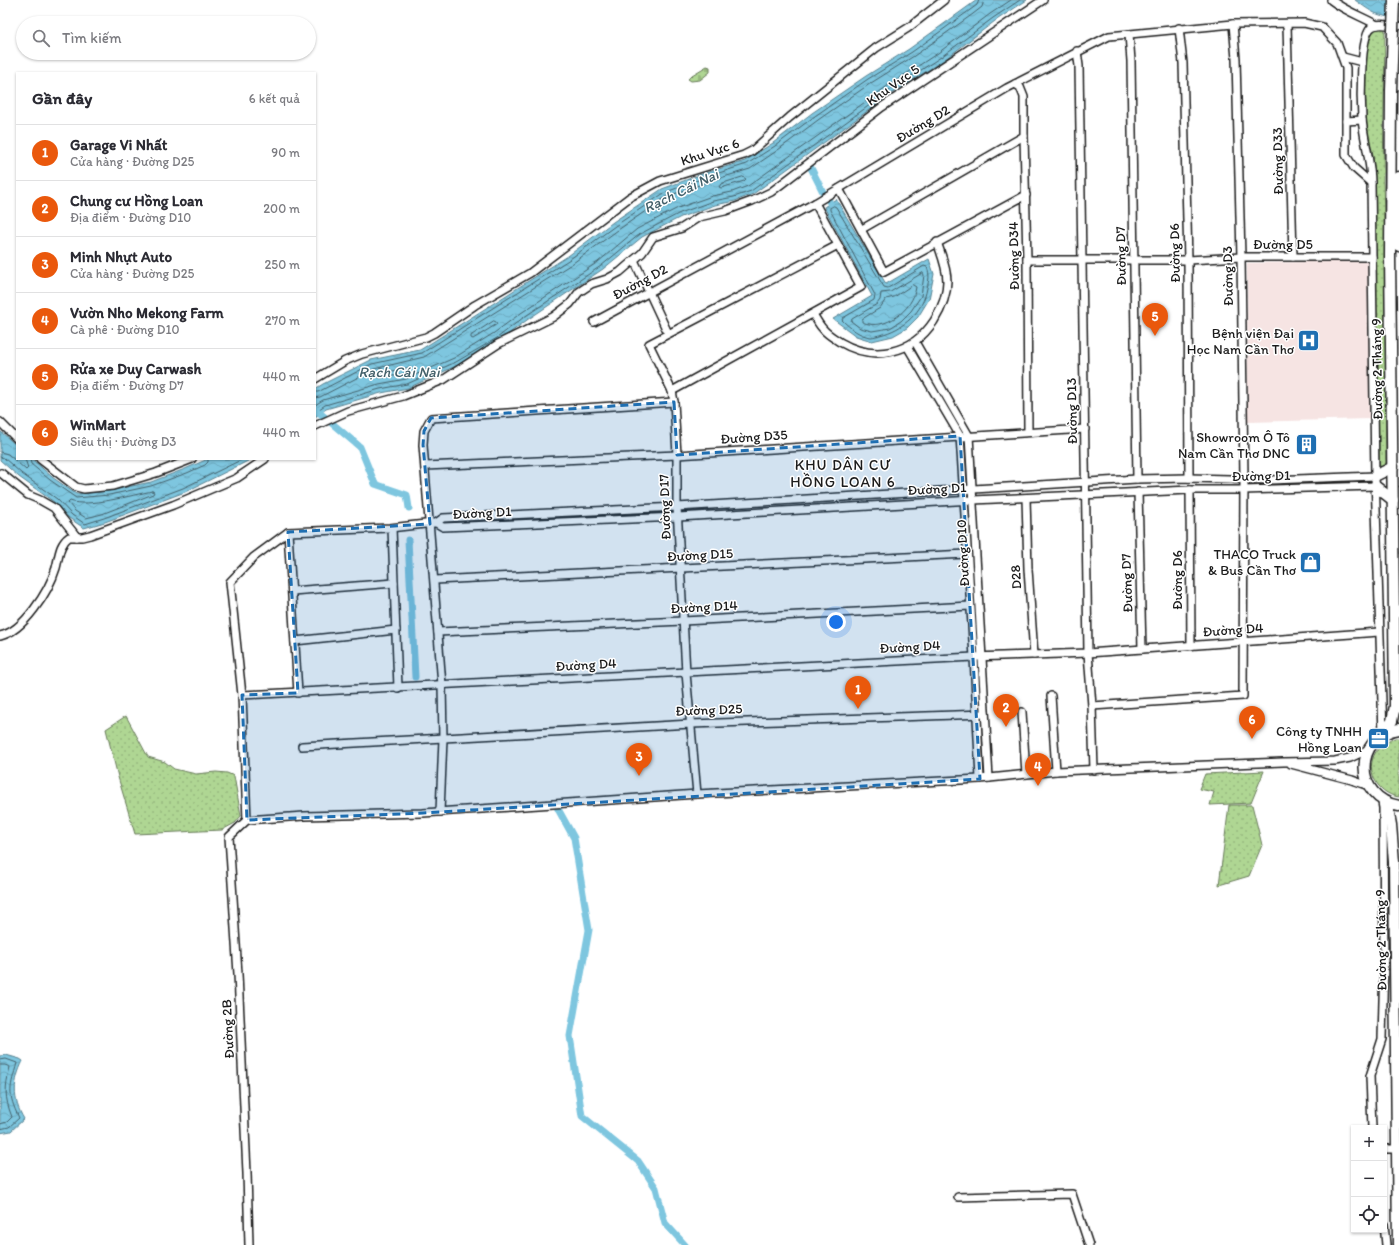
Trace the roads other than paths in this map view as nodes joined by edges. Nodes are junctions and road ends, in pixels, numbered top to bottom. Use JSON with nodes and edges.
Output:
{"nodes":[{"id":1,"x":944,"y":0,"type":"edge"},
{"id":2,"x":1043,"y":0,"type":"edge"},
{"id":3,"x":1331,"y":0,"type":"edge"},
{"id":4,"x":1394,"y":0,"type":"edge"},
{"id":5,"x":1233,"y":24,"type":"junction"},
{"id":6,"x":1287,"y":24,"type":"junction"},
{"id":7,"x":1377,"y":25,"type":"junction"},
{"id":8,"x":1399,"y":26,"type":"edge"},
{"id":9,"x":1179,"y":28,"type":"junction"},
{"id":10,"x":1129,"y":34,"type":"junction"},
{"id":11,"x":1077,"y":51,"type":"junction"},
{"id":12,"x":1343,"y":57,"type":"junction"},
{"id":13,"x":1362,"y":62,"type":"junction"},
{"id":14,"x":1015,"y":84,"type":"junction"},
{"id":15,"x":1362,"y":120,"type":"junction"},
{"id":16,"x":1346,"y":121,"type":"junction"},
{"id":17,"x":1024,"y":136,"type":"junction"},
{"id":18,"x":1399,"y":177,"type":"edge"},
{"id":19,"x":1371,"y":183,"type":"junction"},
{"id":20,"x":840,"y":189,"type":"junction"},
{"id":21,"x":1026,"y":195,"type":"junction"},
{"id":22,"x":815,"y":203,"type":"junction"},
{"id":23,"x":862,"y":229,"type":"junction"},
{"id":24,"x":937,"y":242,"type":"junction"},
{"id":25,"x":838,"y":245,"type":"junction"},
{"id":26,"x":1399,"y":246,"type":"edge"},
{"id":27,"x":1241,"y":257,"type":"junction"},
{"id":28,"x":1293,"y":257,"type":"junction"},
{"id":29,"x":1372,"y":257,"type":"junction"},
{"id":30,"x":1082,"y":259,"type":"junction"},
{"id":31,"x":1135,"y":259,"type":"junction"},
{"id":32,"x":634,"y":260,"type":"junction"},
{"id":33,"x":1027,"y":260,"type":"junction"},
{"id":34,"x":1188,"y":260,"type":"junction"},
{"id":35,"x":649,"y":292,"type":"junction"},
{"id":36,"x":813,"y":314,"type":"junction"},
{"id":37,"x":594,"y":322,"type":"dead end"},
{"id":38,"x":668,"y":333,"type":"junction"},
{"id":39,"x":915,"y":342,"type":"junction"},
{"id":40,"x":907,"y":346,"type":"junction"},
{"id":41,"x":316,"y":378,"type":"edge"},
{"id":42,"x":672,"y":391,"type":"junction"},
{"id":43,"x":674,"y":402,"type":"junction"},
{"id":44,"x":0,"y":422,"type":"edge"},
{"id":45,"x":316,"y":426,"type":"edge"},
{"id":46,"x":1085,"y":429,"type":"junction"},
{"id":47,"x":1028,"y":432,"type":"junction"},
{"id":48,"x":960,"y":436,"type":"junction"},
{"id":49,"x":969,"y":436,"type":"junction"},
{"id":50,"x":16,"y":438,"type":"edge"},
{"id":51,"x":677,"y":455,"type":"junction"},
{"id":52,"x":41,"y":460,"type":"edge"},
{"id":53,"x":189,"y":460,"type":"edge"},
{"id":54,"x":264,"y":460,"type":"edge"},
{"id":55,"x":425,"y":466,"type":"junction"},
{"id":56,"x":1393,"y":467,"type":"junction"},
{"id":57,"x":1,"y":472,"type":"dead end"},
{"id":58,"x":1189,"y":478,"type":"junction"},
{"id":59,"x":1137,"y":479,"type":"junction"},
{"id":60,"x":1244,"y":479,"type":"junction"},
{"id":61,"x":1375,"y":481,"type":"junction"},
{"id":62,"x":1086,"y":482,"type":"junction"},
{"id":63,"x":964,"y":489,"type":"junction"},
{"id":64,"x":972,"y":489,"type":"junction"},
{"id":65,"x":1190,"y":490,"type":"junction"},
{"id":66,"x":1243,"y":490,"type":"junction"},
{"id":67,"x":1138,"y":492,"type":"junction"},
{"id":68,"x":1085,"y":495,"type":"junction"},
{"id":69,"x":1026,"y":498,"type":"junction"},
{"id":70,"x":973,"y":500,"type":"junction"},
{"id":71,"x":1393,"y":500,"type":"junction"},
{"id":72,"x":965,"y":501,"type":"junction"},
{"id":73,"x":677,"y":507,"type":"junction"},
{"id":74,"x":678,"y":517,"type":"junction"},
{"id":75,"x":433,"y":523,"type":"junction"},
{"id":76,"x":392,"y":528,"type":"junction"},
{"id":77,"x":288,"y":532,"type":"junction"},
{"id":78,"x":77,"y":537,"type":"junction"},
{"id":79,"x":967,"y":554,"type":"junction"},
{"id":80,"x":681,"y":569,"type":"junction"},
{"id":81,"x":435,"y":580,"type":"junction"},
{"id":82,"x":394,"y":583,"type":"junction"},
{"id":83,"x":292,"y":591,"type":"junction"},
{"id":84,"x":970,"y":606,"type":"junction"},
{"id":85,"x":683,"y":621,"type":"junction"},
{"id":86,"x":396,"y":630,"type":"junction"},
{"id":87,"x":438,"y":632,"type":"junction"},
{"id":88,"x":1379,"y":632,"type":"junction"},
{"id":89,"x":0,"y":636,"type":"edge"},
{"id":90,"x":295,"y":641,"type":"junction"},
{"id":91,"x":1242,"y":642,"type":"junction"},
{"id":92,"x":1191,"y":646,"type":"junction"},
{"id":93,"x":1142,"y":649,"type":"junction"},
{"id":94,"x":1088,"y":653,"type":"junction"},
{"id":95,"x":1034,"y":655,"type":"junction"},
{"id":96,"x":978,"y":657,"type":"junction"},
{"id":97,"x":686,"y":673,"type":"junction"},
{"id":98,"x":442,"y":685,"type":"junction"},
{"id":99,"x":398,"y":688,"type":"junction"},
{"id":100,"x":298,"y":693,"type":"junction"},
{"id":101,"x":242,"y":696,"type":"junction"},
{"id":102,"x":1051,"y":696,"type":"dead end"},
{"id":103,"x":1092,"y":706,"type":"junction"},
{"id":104,"x":1022,"y":712,"type":"dead end"},
{"id":105,"x":977,"y":714,"type":"junction"},
{"id":106,"x":985,"y":714,"type":"junction"},
{"id":107,"x":691,"y":724,"type":"junction"},
{"id":108,"x":1399,"y":729,"type":"edge"},
{"id":109,"x":1383,"y":734,"type":"junction"},
{"id":110,"x":443,"y":739,"type":"junction"},
{"id":111,"x":302,"y":746,"type":"dead end"},
{"id":112,"x":1369,"y":749,"type":"junction"},
{"id":113,"x":1283,"y":762,"type":"junction"},
{"id":114,"x":1094,"y":770,"type":"junction"},
{"id":115,"x":1056,"y":771,"type":"junction"},
{"id":116,"x":1026,"y":774,"type":"junction"},
{"id":117,"x":980,"y":778,"type":"junction"},
{"id":118,"x":989,"y":778,"type":"junction"},
{"id":119,"x":1369,"y":786,"type":"junction"},
{"id":120,"x":696,"y":794,"type":"junction"},
{"id":121,"x":1384,"y":802,"type":"junction"},
{"id":122,"x":1399,"y":806,"type":"edge"},
{"id":123,"x":440,"y":812,"type":"junction"},
{"id":124,"x":247,"y":820,"type":"junction"},
{"id":125,"x":1372,"y":1125,"type":"edge"},
{"id":126,"x":1394,"y":1149,"type":"dead end"},
{"id":127,"x":1387,"y":1150,"type":"edge"},
{"id":128,"x":958,"y":1197,"type":"dead end"},
{"id":129,"x":1385,"y":1233,"type":"edge"},
{"id":130,"x":249,"y":1245,"type":"edge"},
{"id":131,"x":1089,"y":1245,"type":"edge"},
{"id":132,"x":1386,"y":1245,"type":"edge"},
{"id":133,"x":1398,"y":1245,"type":"edge"}],
"edges":[{"from":1,"to":41,"type":"street","name":"Khu Vực 6"},
{"from":2,"to":32,"type":"street","name":"Khu Vực 5"},
{"from":3,"to":7,"type":"street"},
{"from":4,"to":56,"type":"highway","name":"Đường 2 Tháng 9","bridge":true},
{"from":5,"to":6,"type":"street","name":"Đường D2"},
{"from":5,"to":9,"type":"street","name":"Đường D2"},
{"from":5,"to":27,"type":"street","name":"Đường D3"},
{"from":6,"to":12,"type":"street","name":"Đường D2"},
{"from":6,"to":28,"type":"street","name":"Đường D33"},
{"from":7,"to":8,"type":"street"},
{"from":7,"to":13,"type":"street"},
{"from":9,"to":10,"type":"street","name":"Đường D2"},
{"from":9,"to":34,"type":"street","name":"Đường D6"},
{"from":10,"to":11,"type":"street","name":"Đường D2"},
{"from":10,"to":31,"type":"street","name":"Đường D7"},
{"from":11,"to":14,"type":"street","name":"Đường D2"},
{"from":11,"to":30,"type":"street","name":"Đường D13"},
{"from":12,"to":13,"type":"street"},
{"from":12,"to":16,"type":"street","name":"Đường D2"},
{"from":13,"to":15,"type":"street"},
{"from":14,"to":17,"type":"street","name":"Đường D34"},
{"from":14,"to":20,"type":"street","name":"Đường D2"},
{"from":15,"to":16,"type":"street"},
{"from":15,"to":19,"type":"street"},
{"from":16,"to":19,"type":"street","name":"Đường D2"},
{"from":17,"to":21,"type":"street","name":"Đường D34"},
{"from":17,"to":23,"type":"street"},
{"from":18,"to":26,"type":"highway"},
{"from":19,"to":29,"type":"street"},
{"from":20,"to":22,"type":"street","name":"Đường D2"},
{"from":20,"to":23,"type":"street"},
{"from":21,"to":24,"type":"street"},
{"from":21,"to":33,"type":"street","name":"Đường D34"},
{"from":22,"to":25,"type":"street"},
{"from":22,"to":35,"type":"street","name":"Đường D2"},
{"from":23,"to":24,"type":"street"},
{"from":24,"to":39,"type":"street"},
{"from":25,"to":36,"type":"street"},
{"from":25,"to":38,"type":"street"},
{"from":27,"to":28,"type":"street","name":"Đường D5"},
{"from":27,"to":34,"type":"street","name":"Đường D5"},
{"from":27,"to":60,"type":"street","name":"Đường D3"},
{"from":28,"to":29,"type":"street","name":"Đường D5"},
{"from":29,"to":61,"type":"street"},
{"from":30,"to":31,"type":"street","name":"Đường D5"},
{"from":30,"to":33,"type":"street","name":"Đường D5"},
{"from":30,"to":46,"type":"street","name":"Đường D13"},
{"from":31,"to":34,"type":"street","name":"Đường D5"},
{"from":31,"to":59,"type":"street","name":"Đường D7"},
{"from":32,"to":35,"type":"street"},
{"from":32,"to":45,"type":"street","name":"Khu Vực 5"},
{"from":33,"to":47,"type":"street","name":"Đường D34"},
{"from":34,"to":58,"type":"street","name":"Đường D6"},
{"from":35,"to":37,"type":"street","name":"Đường D2"},
{"from":35,"to":38,"type":"street"},
{"from":36,"to":40,"type":"street"},
{"from":36,"to":42,"type":"street"},
{"from":38,"to":42,"type":"street","name":"Đường D17"},
{"from":39,"to":40,"type":"street"},
{"from":39,"to":49,"type":"street","name":"Đường D10"},
{"from":40,"to":48,"type":"street","name":"Đường D10"},
{"from":42,"to":43,"type":"street","name":"Đường D17"},
{"from":43,"to":51,"type":"street","name":"Đường D17"},
{"from":43,"to":55,"type":"street"},
{"from":44,"to":50,"type":"street"},
{"from":46,"to":47,"type":"street","name":"Đường D35"},
{"from":46,"to":62,"type":"street","name":"Đường D13"},
{"from":47,"to":49,"type":"street","name":"Đường D35"},
{"from":48,"to":49,"type":"street","name":"Đường D35"},
{"from":48,"to":51,"type":"street","name":"Đường D35"},
{"from":48,"to":63,"type":"street","name":"Đường D10"},
{"from":49,"to":64,"type":"street","name":"Đường D10"},
{"from":51,"to":55,"type":"street","name":"Đường D35"},
{"from":51,"to":73,"type":"street","name":"Đường D17"},
{"from":52,"to":53,"type":"street"},
{"from":54,"to":78,"type":"street"},
{"from":55,"to":75,"type":"street"},
{"from":56,"to":61,"type":"highway"},
{"from":56,"to":71,"type":"highway","name":"Đường 2 Tháng 9"},
{"from":57,"to":78,"type":"street"},
{"from":58,"to":59,"type":"street","name":"Đường D1"},
{"from":58,"to":60,"type":"street","name":"Đường D1"},
{"from":59,"to":62,"type":"street","name":"Đường D1"},
{"from":60,"to":61,"type":"street","name":"Đường D1"},
{"from":60,"to":66,"type":"street","name":"Đường D3"},
{"from":61,"to":66,"type":"street","name":"Đường D1"},
{"from":61,"to":71,"type":"highway"},
{"from":61,"to":88,"type":"street"},
{"from":62,"to":64,"type":"street","name":"Đường D1"},
{"from":62,"to":68,"type":"street","name":"Đường D13"},
{"from":63,"to":64,"type":"street","name":"Đường D1"},
{"from":63,"to":72,"type":"street","name":"Đường D10"},
{"from":63,"to":73,"type":"street","name":"Đường D1"},
{"from":64,"to":70,"type":"street","name":"Đường D10"},
{"from":65,"to":66,"type":"street","name":"Đường D1"},
{"from":65,"to":67,"type":"street","name":"Đường D1"},
{"from":65,"to":92,"type":"street","name":"Đường D6"},
{"from":66,"to":91,"type":"street","name":"Đường D3"},
{"from":67,"to":68,"type":"street","name":"Đường D1"},
{"from":67,"to":93,"type":"street","name":"Đường D7"},
{"from":68,"to":69,"type":"street","name":"Đường D1"},
{"from":68,"to":94,"type":"street","name":"Đường D13"},
{"from":69,"to":70,"type":"street","name":"Đường D1"},
{"from":69,"to":95,"type":"street","name":"D28"},
{"from":70,"to":72,"type":"street","name":"Đường D1"},
{"from":70,"to":96,"type":"street","name":"Đường D10"},
{"from":71,"to":109,"type":"highway","name":"Đường 2 Tháng 9"},
{"from":72,"to":74,"type":"street","name":"Đường D1"},
{"from":72,"to":79,"type":"street","name":"Đường D10"},
{"from":73,"to":74,"type":"street","name":"Đường D17"},
{"from":73,"to":75,"type":"street","name":"Đường D1"},
{"from":74,"to":75,"type":"street","name":"Đường D1"},
{"from":74,"to":80,"type":"street","name":"Đường D17"},
{"from":75,"to":76,"type":"street"},
{"from":75,"to":81,"type":"street"},
{"from":76,"to":77,"type":"street"},
{"from":76,"to":82,"type":"street"},
{"from":77,"to":83,"type":"street"},
{"from":77,"to":101,"type":"street"},
{"from":78,"to":89,"type":"street"},
{"from":79,"to":80,"type":"street","name":"Đường D15"},
{"from":79,"to":84,"type":"street","name":"Đường D10"},
{"from":80,"to":81,"type":"street","name":"Đường D15"},
{"from":80,"to":85,"type":"street","name":"Đường D17"},
{"from":81,"to":87,"type":"street"},
{"from":82,"to":83,"type":"street"},
{"from":82,"to":86,"type":"street"},
{"from":83,"to":90,"type":"street"},
{"from":84,"to":85,"type":"street","name":"Đường D14"},
{"from":84,"to":96,"type":"street","name":"Đường D10"},
{"from":85,"to":87,"type":"street","name":"Đường D14"},
{"from":85,"to":97,"type":"street","name":"Đường D17"},
{"from":86,"to":90,"type":"street"},
{"from":86,"to":99,"type":"street"},
{"from":87,"to":98,"type":"street"},
{"from":88,"to":91,"type":"street","name":"Đường D4"},
{"from":88,"to":109,"type":"street"},
{"from":90,"to":100,"type":"street"},
{"from":91,"to":92,"type":"street","name":"Đường D4"},
{"from":91,"to":103,"type":"street","name":"Đường D3"},
{"from":92,"to":93,"type":"street","name":"Đường D4"},
{"from":93,"to":94,"type":"street","name":"Đường D4"},
{"from":94,"to":95,"type":"street","name":"Đường D4"},
{"from":94,"to":103,"type":"street","name":"Đường D13"},
{"from":95,"to":96,"type":"street","name":"Đường D4"},
{"from":96,"to":97,"type":"street","name":"Đường D4"},
{"from":96,"to":105,"type":"street","name":"Đường D10"},
{"from":96,"to":106,"type":"street","name":"Đường D10"},
{"from":97,"to":98,"type":"street","name":"Đường D4"},
{"from":97,"to":107,"type":"street","name":"Đường D17"},
{"from":98,"to":99,"type":"street","name":"Đường D4"},
{"from":98,"to":110,"type":"street"},
{"from":99,"to":100,"type":"street","name":"Đường D4"},
{"from":100,"to":101,"type":"street","name":"Đường D4"},
{"from":101,"to":124,"type":"street"},
{"from":102,"to":115,"type":"street"},
{"from":103,"to":114,"type":"street","name":"Đường D13"},
{"from":104,"to":116,"type":"street"},
{"from":105,"to":106,"type":"street","name":"Đường D25"},
{"from":105,"to":107,"type":"street","name":"Đường D25"},
{"from":105,"to":117,"type":"street","name":"Đường D10"},
{"from":106,"to":118,"type":"street","name":"Đường D10"},
{"from":107,"to":110,"type":"street","name":"Đường D25"},
{"from":107,"to":120,"type":"street","name":"Đường D17"},
{"from":108,"to":109,"type":"highway"},
{"from":109,"to":112,"type":"highway","name":"Đường 2 Tháng 9"},
{"from":110,"to":111,"type":"street","name":"Đường D25"},
{"from":110,"to":123,"type":"street"},
{"from":112,"to":113,"type":"street"},
{"from":112,"to":119,"type":"highway"},
{"from":113,"to":114,"type":"street"},
{"from":113,"to":119,"type":"street"},
{"from":114,"to":115,"type":"street"},
{"from":115,"to":116,"type":"street"},
{"from":116,"to":118,"type":"street"},
{"from":117,"to":118,"type":"street"},
{"from":117,"to":120,"type":"street"},
{"from":119,"to":121,"type":"highway"},
{"from":120,"to":123,"type":"street"},
{"from":121,"to":122,"type":"highway"},
{"from":121,"to":125,"type":"street"},
{"from":121,"to":133,"type":"highway","name":"Đường 2 Tháng 9"},
{"from":123,"to":124,"type":"street"},
{"from":124,"to":130,"type":"street","name":"Đường 2B"},
{"from":126,"to":127,"type":"street"},
{"from":128,"to":131,"type":"street"},
{"from":129,"to":132,"type":"street"}]}
